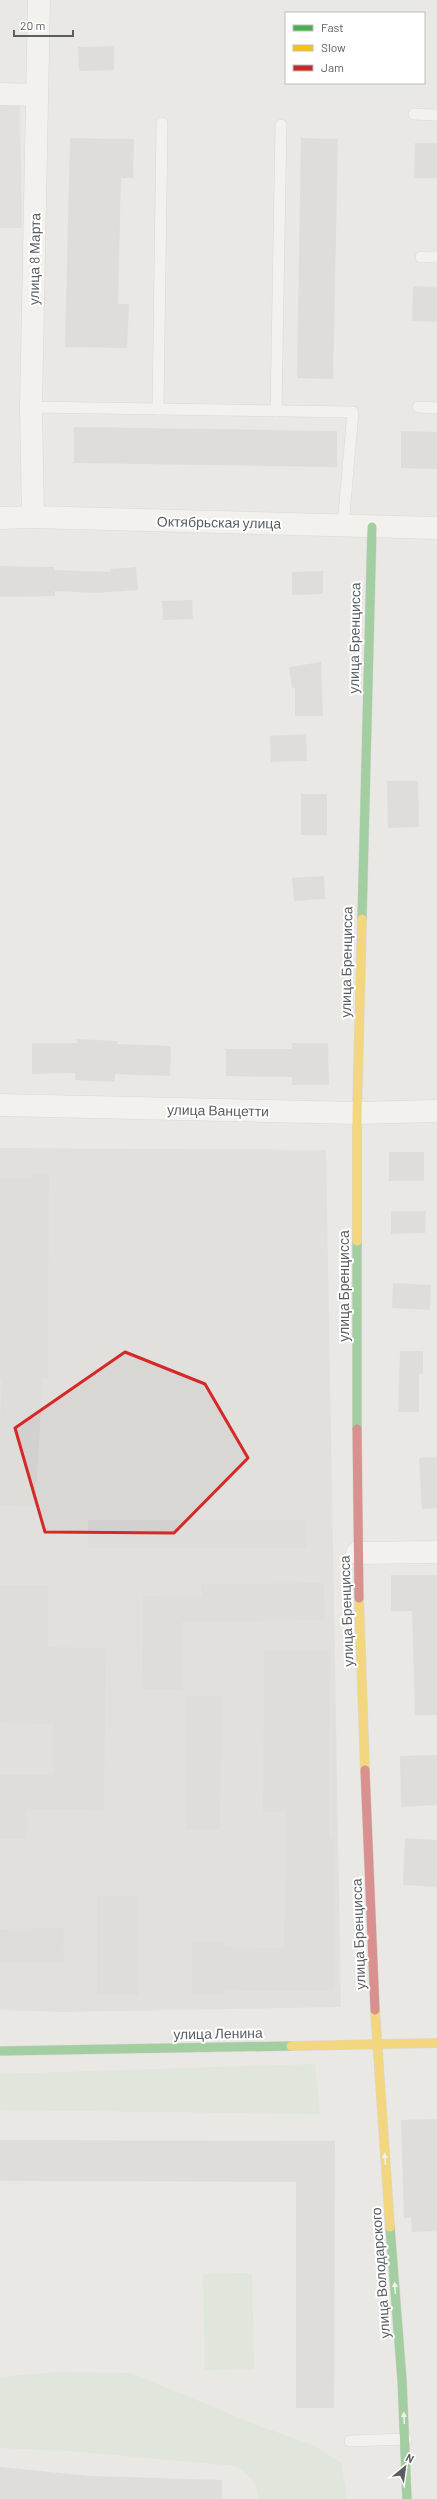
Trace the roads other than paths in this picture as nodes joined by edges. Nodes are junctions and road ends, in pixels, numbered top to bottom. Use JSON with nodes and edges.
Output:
{"nodes":[{"id":1,"x":39,"y":0,"type":"edge"},
{"id":2,"x":0,"y":94,"type":"edge"},
{"id":3,"x":37,"y":94,"type":"junction"},
{"id":4,"x":414,"y":114,"type":"dead end"},
{"id":5,"x":437,"y":115,"type":"edge"},
{"id":6,"x":162,"y":123,"type":"dead end"},
{"id":7,"x":281,"y":125,"type":"dead end"},
{"id":8,"x":421,"y":257,"type":"dead end"},
{"id":9,"x":437,"y":257,"type":"edge"},
{"id":10,"x":418,"y":407,"type":"dead end"},
{"id":11,"x":31,"y":408,"type":"junction"},
{"id":12,"x":437,"y":408,"type":"edge"},
{"id":13,"x":158,"y":409,"type":"junction"},
{"id":14,"x":276,"y":411,"type":"junction"},
{"id":15,"x":33,"y":517,"type":"junction"},
{"id":16,"x":0,"y":518,"type":"edge"},
{"id":17,"x":343,"y":525,"type":"junction"},
{"id":18,"x":372,"y":527,"type":"junction"},
{"id":19,"x":437,"y":528,"type":"edge"},
{"id":20,"x":0,"y":1105,"type":"edge"},
{"id":21,"x":437,"y":1112,"type":"edge"},
{"id":22,"x":357,"y":1113,"type":"junction"},
{"id":23,"x":437,"y":1552,"type":"edge"},
{"id":24,"x":357,"y":1553,"type":"junction"},
{"id":25,"x":437,"y":2043,"type":"edge"},
{"id":26,"x":376,"y":2045,"type":"junction"},
{"id":27,"x":0,"y":2051,"type":"edge"},
{"id":28,"x":406,"y":2439,"type":"junction"},
{"id":29,"x":350,"y":2441,"type":"dead end"},
{"id":30,"x":408,"y":2499,"type":"edge"}],
"edges":[{"from":1,"to":3,"type":"street","name":"улица 8 Марта"},
{"from":2,"to":3,"type":"street"},
{"from":3,"to":11,"type":"street","name":"улица 8 Марта"},
{"from":4,"to":5,"type":"lane"},
{"from":6,"to":13,"type":"lane"},
{"from":7,"to":14,"type":"lane"},
{"from":8,"to":9,"type":"lane"},
{"from":10,"to":12,"type":"lane"},
{"from":11,"to":13,"type":"lane"},
{"from":11,"to":15,"type":"street","name":"улица 8 Марта"},
{"from":13,"to":14,"type":"lane"},
{"from":14,"to":17,"type":"lane"},
{"from":15,"to":16,"type":"street","name":"Октябрьская улица"},
{"from":15,"to":17,"type":"street","name":"Октябрьская улица"},
{"from":17,"to":18,"type":"street","name":"Октябрьская улица"},
{"from":18,"to":19,"type":"street","name":"Октябрьская улица"},
{"from":18,"to":22,"type":"street","name":"улица Бренцисса"},
{"from":20,"to":22,"type":"street","name":"улица Ванцетти"},
{"from":21,"to":22,"type":"street","name":"улица Ванцетти"},
{"from":22,"to":24,"type":"street","name":"улица Бренцисса"},
{"from":23,"to":24,"type":"street"},
{"from":24,"to":26,"type":"street","name":"улица Бренцисса"},
{"from":25,"to":26,"type":"street","name":"улица Ленина"},
{"from":26,"to":27,"type":"street","name":"улица Ленина"},
{"from":28,"to":26,"type":"street","name":"улица Володарского","one_way":true},
{"from":28,"to":29,"type":"lane"},
{"from":28,"to":30,"type":"street","name":"улица Володарского"}]}
